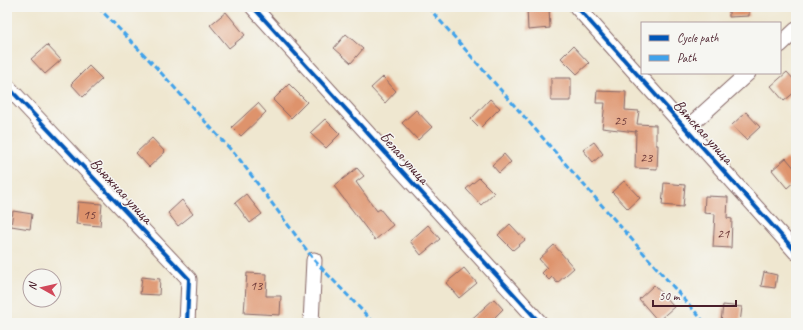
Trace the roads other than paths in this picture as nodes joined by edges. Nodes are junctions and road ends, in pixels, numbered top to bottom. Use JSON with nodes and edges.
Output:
{"nodes":[{"id":1,"x":253,"y":7,"type":"edge"},
{"id":2,"x":577,"y":7,"type":"edge"},
{"id":3,"x":796,"y":30,"type":"edge"},
{"id":4,"x":781,"y":44,"type":"edge"},
{"id":5,"x":747,"y":74,"type":"edge"},
{"id":6,"x":7,"y":86,"type":"edge"},
{"id":7,"x":686,"y":129,"type":"junction"},
{"id":8,"x":796,"y":252,"type":"edge"},
{"id":9,"x":314,"y":260,"type":"dead end"},
{"id":10,"x":187,"y":323,"type":"edge"},
{"id":11,"x":311,"y":323,"type":"edge"},
{"id":12,"x":540,"y":323,"type":"edge"}],
"edges":[{"from":1,"to":12,"type":"street","name":"Белая улица"},
{"from":2,"to":7,"type":"street","name":"Вятская улица"},
{"from":3,"to":4,"type":"street"},
{"from":5,"to":7,"type":"street"},
{"from":6,"to":10,"type":"street","name":"Вьюжная улица"},
{"from":7,"to":8,"type":"street","name":"Вятская улица"},
{"from":9,"to":11,"type":"street"}]}
